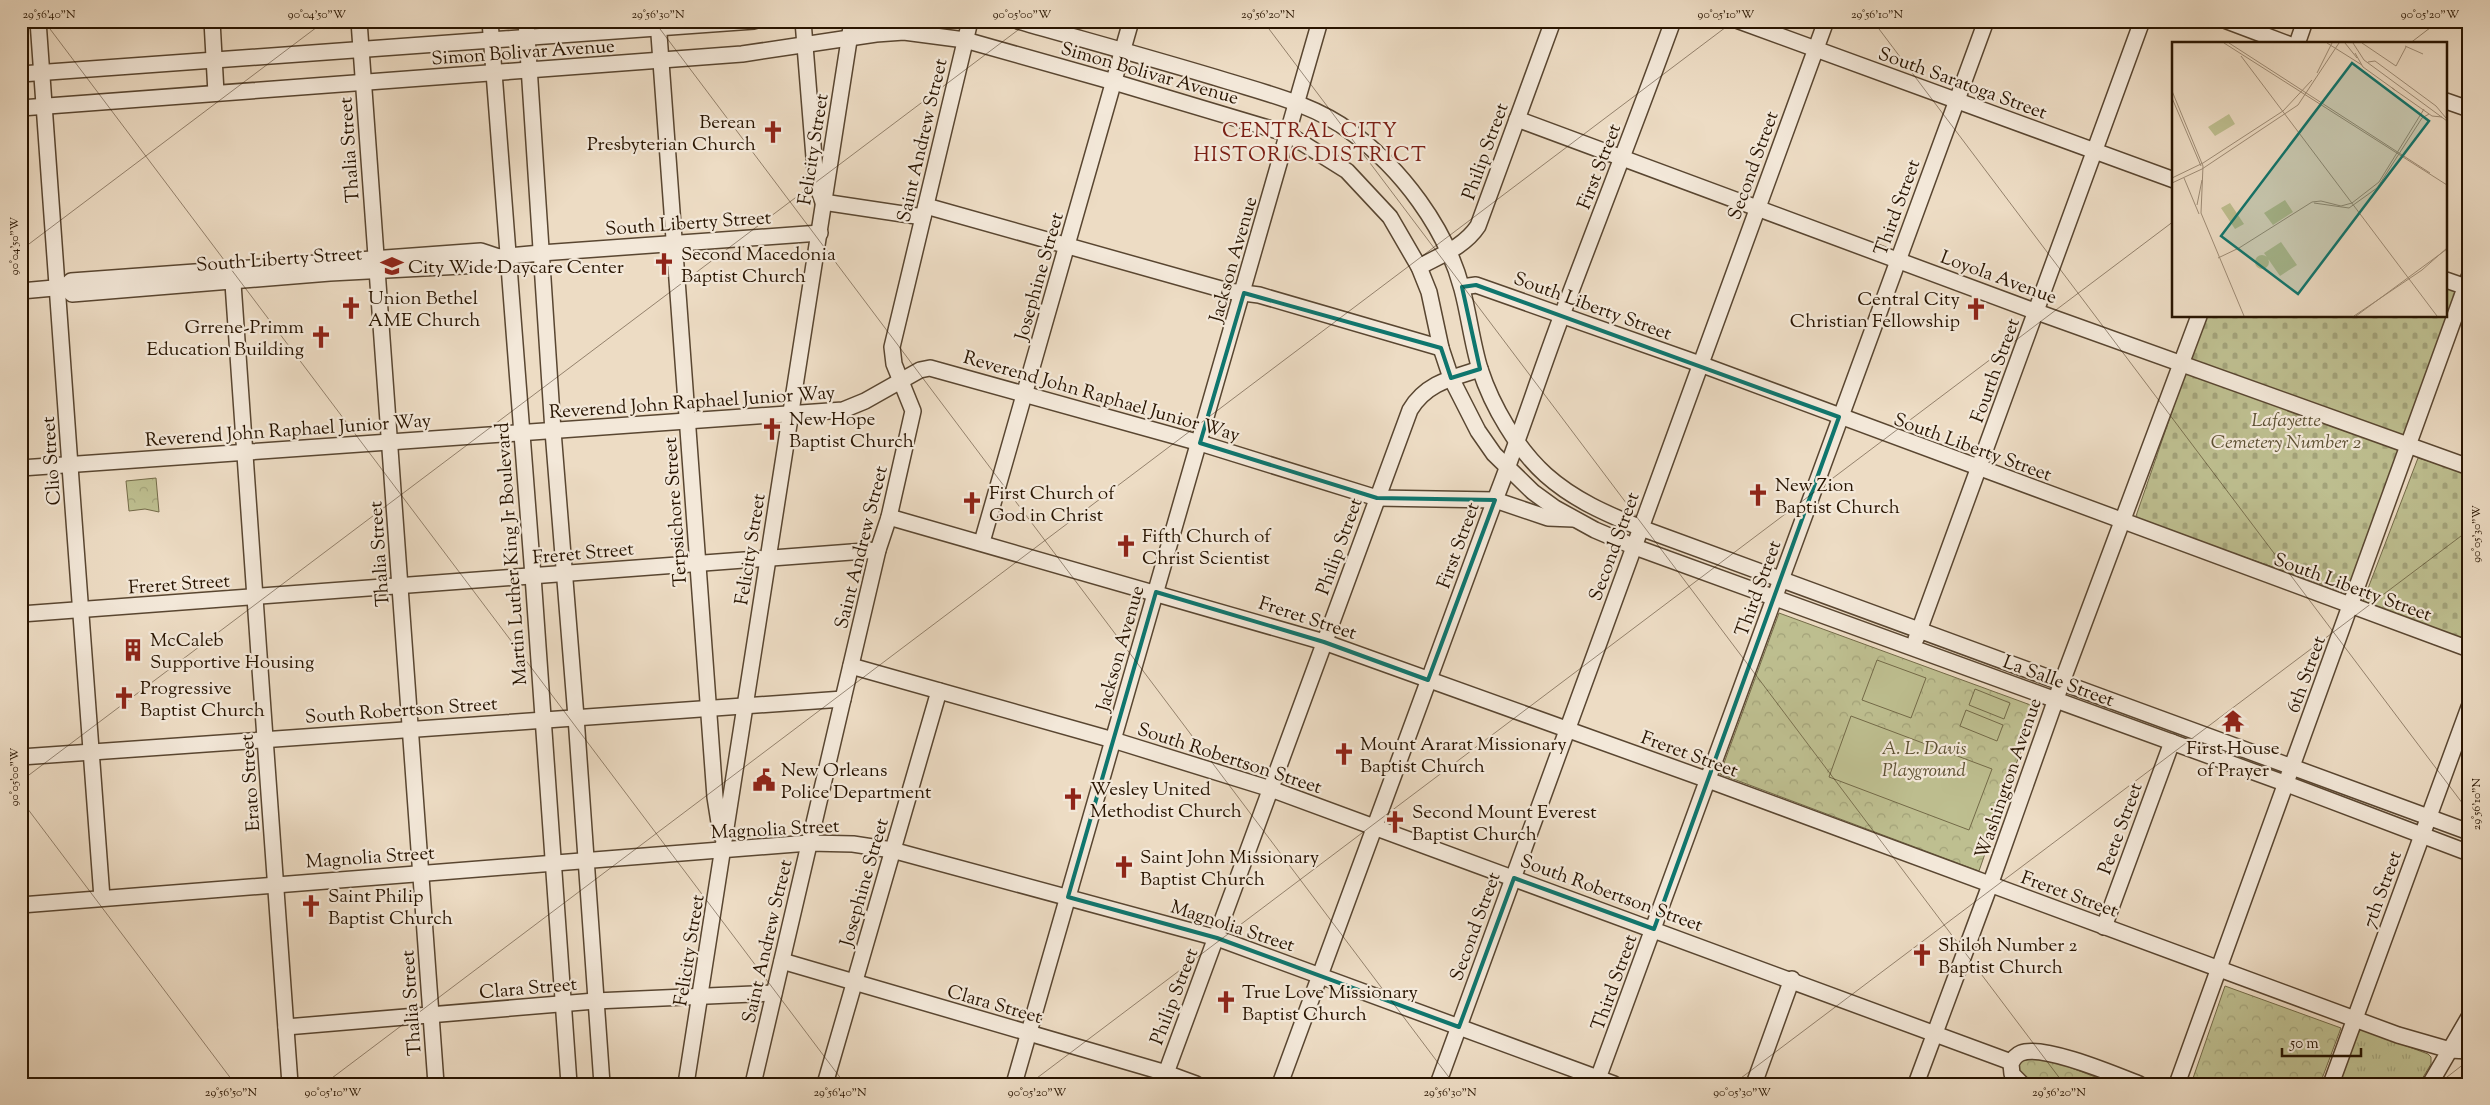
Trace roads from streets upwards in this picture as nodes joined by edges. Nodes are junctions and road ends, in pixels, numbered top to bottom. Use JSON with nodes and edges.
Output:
{"nodes":[{"id":1,"x":38,"y":21,"type":"edge"},
{"id":2,"x":212,"y":21,"type":"edge"},
{"id":3,"x":359,"y":21,"type":"edge"},
{"id":4,"x":490,"y":21,"type":"edge"},
{"id":5,"x":526,"y":21,"type":"edge"},
{"id":6,"x":754,"y":21,"type":"edge"},
{"id":7,"x":803,"y":21,"type":"edge"},
{"id":8,"x":852,"y":21,"type":"edge"},
{"id":9,"x":970,"y":21,"type":"edge"},
{"id":10,"x":1018,"y":21,"type":"edge"},
{"id":11,"x":1132,"y":21,"type":"edge"},
{"id":12,"x":1320,"y":21,"type":"edge"},
{"id":13,"x":1553,"y":21,"type":"edge"},
{"id":14,"x":1673,"y":21,"type":"edge"},
{"id":15,"x":1739,"y":21,"type":"edge"},
{"id":16,"x":1826,"y":21,"type":"edge"},
{"id":17,"x":1986,"y":21,"type":"edge"},
{"id":18,"x":2142,"y":21,"type":"edge"},
{"id":19,"x":2227,"y":21,"type":"edge"},
{"id":20,"x":2305,"y":21,"type":"edge"},
{"id":21,"x":658,"y":25,"type":"edge"},
{"id":22,"x":527,"y":38,"type":"junction"},
{"id":23,"x":850,"y":38,"type":"junction"},
{"id":24,"x":492,"y":40,"type":"junction"},
{"id":25,"x":965,"y":40,"type":"junction"},
{"id":26,"x":2283,"y":42,"type":"edge"},
{"id":27,"x":2298,"y":42,"type":"edge"},
{"id":28,"x":806,"y":46,"type":"junction"},
{"id":29,"x":1816,"y":49,"type":"junction"},
{"id":30,"x":361,"y":50,"type":"junction"},
{"id":31,"x":1123,"y":50,"type":"junction"},
{"id":32,"x":215,"y":61,"type":"junction"},
{"id":33,"x":661,"y":61,"type":"junction"},
{"id":34,"x":529,"y":70,"type":"junction"},
{"id":35,"x":42,"y":73,"type":"junction"},
{"id":36,"x":494,"y":73,"type":"junction"},
{"id":37,"x":21,"y":74,"type":"edge"},
{"id":38,"x":363,"y":82,"type":"junction"},
{"id":39,"x":1114,"y":82,"type":"junction"},
{"id":40,"x":216,"y":93,"type":"junction"},
{"id":41,"x":1956,"y":101,"type":"junction"},
{"id":42,"x":2448,"y":102,"type":"edge"},
{"id":43,"x":1296,"y":103,"type":"junction"},
{"id":44,"x":45,"y":106,"type":"junction"},
{"id":45,"x":21,"y":108,"type":"edge"},
{"id":46,"x":2469,"y":109,"type":"edge"},
{"id":47,"x":1517,"y":119,"type":"junction"},
{"id":48,"x":1288,"y":134,"type":"junction"},
{"id":49,"x":2095,"y":151,"type":"junction"},
{"id":50,"x":1623,"y":159,"type":"junction"},
{"id":51,"x":2172,"y":179,"type":"edge"},
{"id":52,"x":824,"y":202,"type":"junction"},
{"id":53,"x":1757,"y":209,"type":"junction"},
{"id":54,"x":925,"y":212,"type":"junction"},
{"id":55,"x":820,"y":233,"type":"junction"},
{"id":56,"x":674,"y":243,"type":"junction"},
{"id":57,"x":1068,"y":245,"type":"junction"},
{"id":58,"x":1449,"y":251,"type":"junction"},
{"id":59,"x":541,"y":253,"type":"junction"},
{"id":60,"x":503,"y":257,"type":"junction"},
{"id":61,"x":1898,"y":260,"type":"junction"},
{"id":62,"x":376,"y":265,"type":"junction"},
{"id":63,"x":1419,"y":266,"type":"junction"},
{"id":64,"x":232,"y":276,"type":"junction"},
{"id":65,"x":2448,"y":280,"type":"edge"},
{"id":66,"x":2468,"y":284,"type":"edge"},
{"id":67,"x":62,"y":287,"type":"junction"},
{"id":68,"x":1462,"y":287,"type":"junction"},
{"id":69,"x":21,"y":291,"type":"edge"},
{"id":70,"x":1244,"y":293,"type":"junction"},
{"id":71,"x":2037,"y":312,"type":"junction"},
{"id":72,"x":1562,"y":316,"type":"junction"},
{"id":73,"x":2198,"y":318,"type":"edge"},
{"id":74,"x":1441,"y":348,"type":"junction"},
{"id":75,"x":1700,"y":364,"type":"junction"},
{"id":76,"x":2181,"y":364,"type":"junction"},
{"id":77,"x":1480,"y":369,"type":"junction"},
{"id":78,"x":1451,"y":378,"type":"junction"},
{"id":79,"x":900,"y":380,"type":"junction"},
{"id":80,"x":1025,"y":393,"type":"junction"},
{"id":81,"x":792,"y":414,"type":"junction"},
{"id":82,"x":1839,"y":417,"type":"junction"},
{"id":83,"x":688,"y":421,"type":"junction"},
{"id":84,"x":553,"y":431,"type":"junction"},
{"id":85,"x":522,"y":433,"type":"junction"},
{"id":86,"x":1518,"y":441,"type":"junction"},
{"id":87,"x":390,"y":442,"type":"junction"},
{"id":88,"x":1200,"y":443,"type":"junction"},
{"id":89,"x":2409,"y":446,"type":"junction"},
{"id":90,"x":243,"y":453,"type":"junction"},
{"id":91,"x":70,"y":465,"type":"junction"},
{"id":92,"x":2469,"y":467,"type":"edge"},
{"id":93,"x":21,"y":468,"type":"edge"},
{"id":94,"x":1507,"y":469,"type":"junction"},
{"id":95,"x":1980,"y":470,"type":"junction"},
{"id":96,"x":1377,"y":498,"type":"junction"},
{"id":97,"x":1495,"y":500,"type":"junction"},
{"id":98,"x":889,"y":517,"type":"junction"},
{"id":99,"x":1574,"y":519,"type":"junction"},
{"id":100,"x":2122,"y":522,"type":"junction"},
{"id":101,"x":1640,"y":528,"type":"junction"},
{"id":102,"x":982,"y":542,"type":"junction"},
{"id":103,"x":1635,"y":547,"type":"junction"},
{"id":104,"x":878,"y":550,"type":"junction"},
{"id":105,"x":768,"y":558,"type":"junction"},
{"id":106,"x":698,"y":563,"type":"junction"},
{"id":107,"x":564,"y":574,"type":"junction"},
{"id":108,"x":533,"y":576,"type":"junction"},
{"id":109,"x":1781,"y":579,"type":"junction"},
{"id":110,"x":400,"y":586,"type":"junction"},
{"id":111,"x":1156,"y":592,"type":"junction"},
{"id":112,"x":255,"y":597,"type":"junction"},
{"id":113,"x":1775,"y":598,"type":"junction"},
{"id":114,"x":2350,"y":607,"type":"junction"},
{"id":115,"x":80,"y":610,"type":"junction"},
{"id":116,"x":21,"y":614,"type":"edge"},
{"id":117,"x":1919,"y":630,"type":"junction"},
{"id":118,"x":1324,"y":642,"type":"junction"},
{"id":119,"x":1912,"y":648,"type":"junction"},
{"id":120,"x":2469,"y":649,"type":"edge"},
{"id":121,"x":852,"y":666,"type":"junction"},
{"id":122,"x":1428,"y":680,"type":"junction"},
{"id":123,"x":2062,"y":682,"type":"junction"},
{"id":124,"x":939,"y":691,"type":"junction"},
{"id":125,"x":843,"y":699,"type":"junction"},
{"id":126,"x":2055,"y":700,"type":"junction"},
{"id":127,"x":744,"y":705,"type":"junction"},
{"id":128,"x":709,"y":707,"type":"junction"},
{"id":129,"x":2469,"y":707,"type":"edge"},
{"id":130,"x":576,"y":717,"type":"junction"},
{"id":131,"x":542,"y":720,"type":"junction"},
{"id":132,"x":410,"y":728,"type":"junction"},
{"id":133,"x":1566,"y":729,"type":"junction"},
{"id":134,"x":266,"y":739,"type":"junction"},
{"id":135,"x":1113,"y":740,"type":"junction"},
{"id":136,"x":2172,"y":742,"type":"junction"},
{"id":137,"x":90,"y":752,"type":"junction"},
{"id":138,"x":21,"y":757,"type":"edge"},
{"id":139,"x":2293,"y":767,"type":"junction"},
{"id":140,"x":1708,"y":780,"type":"junction"},
{"id":141,"x":2287,"y":784,"type":"junction"},
{"id":142,"x":1271,"y":789,"type":"junction"},
{"id":143,"x":2428,"y":818,"type":"junction"},
{"id":144,"x":1374,"y":828,"type":"junction"},
{"id":145,"x":2469,"y":832,"type":"edge"},
{"id":146,"x":2422,"y":834,"type":"junction"},
{"id":147,"x":809,"y":843,"type":"junction"},
{"id":148,"x":723,"y":850,"type":"junction"},
{"id":149,"x":892,"y":850,"type":"junction"},
{"id":150,"x":2469,"y":853,"type":"edge"},
{"id":151,"x":586,"y":861,"type":"junction"},
{"id":152,"x":552,"y":862,"type":"junction"},
{"id":153,"x":421,"y":872,"type":"junction"},
{"id":154,"x":1514,"y":878,"type":"junction"},
{"id":155,"x":276,"y":883,"type":"junction"},
{"id":156,"x":1990,"y":886,"type":"junction"},
{"id":157,"x":1068,"y":896,"type":"junction"},
{"id":158,"x":102,"y":898,"type":"junction"},
{"id":159,"x":21,"y":905,"type":"edge"},
{"id":160,"x":2104,"y":927,"type":"junction"},
{"id":161,"x":1654,"y":929,"type":"junction"},
{"id":162,"x":1217,"y":938,"type":"junction"},
{"id":163,"x":782,"y":961,"type":"junction"},
{"id":164,"x":2219,"y":969,"type":"junction"},
{"id":165,"x":1320,"y":976,"type":"junction"},
{"id":166,"x":1792,"y":979,"type":"junction"},
{"id":167,"x":855,"y":983,"type":"junction"},
{"id":168,"x":774,"y":992,"type":"junction"},
{"id":169,"x":701,"y":995,"type":"junction"},
{"id":170,"x":595,"y":1001,"type":"junction"},
{"id":171,"x":562,"y":1004,"type":"junction"},
{"id":172,"x":431,"y":1016,"type":"junction"},
{"id":173,"x":2469,"y":1017,"type":"edge"},
{"id":174,"x":2354,"y":1019,"type":"junction"},
{"id":175,"x":286,"y":1027,"type":"junction"},
{"id":176,"x":1459,"y":1027,"type":"junction"},
{"id":177,"x":1028,"y":1033,"type":"junction"},
{"id":178,"x":1935,"y":1033,"type":"junction"},
{"id":179,"x":2450,"y":1050,"type":"junction"},
{"id":180,"x":2469,"y":1051,"type":"edge"},
{"id":181,"x":2011,"y":1062,"type":"junction"},
{"id":182,"x":1164,"y":1078,"type":"edge"},
{"id":183,"x":1598,"y":1081,"type":"edge"},
{"id":184,"x":290,"y":1084,"type":"edge"},
{"id":185,"x":436,"y":1084,"type":"edge"},
{"id":186,"x":569,"y":1084,"type":"edge"},
{"id":187,"x":602,"y":1084,"type":"edge"},
{"id":188,"x":686,"y":1084,"type":"edge"},
{"id":189,"x":753,"y":1084,"type":"edge"},
{"id":190,"x":825,"y":1084,"type":"edge"},
{"id":191,"x":1014,"y":1084,"type":"edge"},
{"id":192,"x":1196,"y":1084,"type":"edge"},
{"id":193,"x":1280,"y":1084,"type":"edge"},
{"id":194,"x":1438,"y":1084,"type":"edge"},
{"id":195,"x":1614,"y":1084,"type":"edge"},
{"id":196,"x":1754,"y":1084,"type":"edge"},
{"id":197,"x":1916,"y":1084,"type":"edge"},
{"id":198,"x":2022,"y":1084,"type":"edge"},
{"id":199,"x":2139,"y":1084,"type":"edge"},
{"id":200,"x":2177,"y":1084,"type":"edge"},
{"id":201,"x":2331,"y":1084,"type":"edge"},
{"id":202,"x":2430,"y":1084,"type":"edge"}],
"edges":[{"from":1,"to":35,"type":"street","name":"Clio Street"},
{"from":2,"to":32,"type":"street"},
{"from":3,"to":30,"type":"street","name":"Thalia Street"},
{"from":4,"to":24,"type":"street","name":"Martin Luther King Jr Boulevard"},
{"from":5,"to":22,"type":"street"},
{"from":6,"to":21,"type":"street","name":"Simon Bolivar Avenue"},
{"from":7,"to":28,"type":"street"},
{"from":8,"to":23,"type":"street","name":"Felicity Street"},
{"from":9,"to":25,"type":"street","name":"Saint Andrew Street"},
{"from":10,"to":31,"type":"street","name":"Simon Bolivar Avenue"},
{"from":11,"to":31,"type":"street","name":"Josephine Street"},
{"from":12,"to":43,"type":"street","name":"Jackson Avenue"},
{"from":13,"to":47,"type":"street","name":"Philip Street"},
{"from":14,"to":50,"type":"street","name":"First Street"},
{"from":15,"to":29,"type":"street","name":"South Saratoga Street"},
{"from":16,"to":29,"type":"street","name":"Second Street"},
{"from":17,"to":41,"type":"street","name":"Third Street"},
{"from":18,"to":49,"type":"street","name":"Fourth Street"},
{"from":19,"to":26,"type":"street"},
{"from":20,"to":27,"type":"street"},
{"from":21,"to":22,"type":"street","name":"Simon Bolivar Avenue"},
{"from":21,"to":33,"type":"street","name":"Terpsichore Street"},
{"from":22,"to":24,"type":"street","name":"Simon Bolivar Avenue"},
{"from":22,"to":34,"type":"street"},
{"from":23,"to":25,"type":"street","name":"Simon Bolivar Avenue"},
{"from":23,"to":28,"type":"street","name":"Simon Bolivar Avenue"},
{"from":23,"to":52,"type":"street","name":"Felicity Street"},
{"from":24,"to":30,"type":"street","name":"Simon Bolivar Avenue"},
{"from":24,"to":36,"type":"street","name":"Martin Luther King Jr Boulevard"},
{"from":25,"to":39,"type":"street","name":"Simon Bolivar Avenue"},
{"from":25,"to":54,"type":"street","name":"Saint Andrew Street"},
{"from":28,"to":33,"type":"street","name":"Simon Bolivar Avenue"},
{"from":28,"to":52,"type":"street"},
{"from":29,"to":41,"type":"street","name":"South Saratoga Street"},
{"from":29,"to":53,"type":"street","name":"Second Street"},
{"from":30,"to":32,"type":"street","name":"Simon Bolivar Avenue"},
{"from":30,"to":38,"type":"street","name":"Thalia Street"},
{"from":31,"to":39,"type":"street","name":"Josephine Street"},
{"from":31,"to":43,"type":"street","name":"Simon Bolivar Avenue"},
{"from":32,"to":35,"type":"street","name":"Simon Bolivar Avenue"},
{"from":32,"to":40,"type":"street"},
{"from":33,"to":34,"type":"street","name":"Simon Bolivar Avenue"},
{"from":33,"to":56,"type":"street","name":"Terpsichore Street"},
{"from":34,"to":36,"type":"street","name":"Simon Bolivar Avenue"},
{"from":34,"to":59,"type":"street"},
{"from":35,"to":37,"type":"street","name":"Simon Bolivar Avenue"},
{"from":35,"to":44,"type":"street","name":"Clio Street"},
{"from":36,"to":38,"type":"street","name":"Simon Bolivar Avenue"},
{"from":36,"to":60,"type":"street","name":"Martin Luther King Jr Boulevard"},
{"from":38,"to":40,"type":"street","name":"Simon Bolivar Avenue"},
{"from":38,"to":62,"type":"street","name":"Thalia Street"},
{"from":39,"to":48,"type":"street","name":"Simon Bolivar Avenue"},
{"from":39,"to":57,"type":"street","name":"Josephine Street"},
{"from":40,"to":44,"type":"street","name":"Simon Bolivar Avenue"},
{"from":41,"to":49,"type":"street","name":"South Saratoga Street"},
{"from":41,"to":61,"type":"street","name":"Third Street"},
{"from":42,"to":46,"type":"street"},
{"from":43,"to":48,"type":"street","name":"Jackson Avenue"},
{"from":43,"to":58,"type":"street","name":"Simon Bolivar Avenue"},
{"from":44,"to":45,"type":"street","name":"Simon Bolivar Avenue"},
{"from":44,"to":67,"type":"street","name":"Clio Street"},
{"from":47,"to":50,"type":"street","name":"Loyola Avenue"},
{"from":47,"to":58,"type":"street","name":"Philip Street"},
{"from":48,"to":63,"type":"street","name":"Simon Bolivar Avenue"},
{"from":48,"to":70,"type":"street","name":"Jackson Avenue"},
{"from":49,"to":51,"type":"street","name":"South Saratoga Street"},
{"from":49,"to":71,"type":"street","name":"Fourth Street"},
{"from":50,"to":53,"type":"street","name":"Loyola Avenue"},
{"from":50,"to":72,"type":"street","name":"First Street"},
{"from":52,"to":54,"type":"street"},
{"from":52,"to":55,"type":"street","name":"Felicity Street"},
{"from":53,"to":61,"type":"street","name":"Loyola Avenue"},
{"from":53,"to":75,"type":"street","name":"Second Street"},
{"from":54,"to":57,"type":"street"},
{"from":54,"to":79,"type":"street","name":"Saint Andrew Street"},
{"from":55,"to":56,"type":"street","name":"South Liberty Street"},
{"from":55,"to":81,"type":"street","name":"Felicity Street"},
{"from":56,"to":59,"type":"street","name":"South Liberty Street"},
{"from":56,"to":83,"type":"street","name":"Terpsichore Street"},
{"from":57,"to":70,"type":"street"},
{"from":57,"to":80,"type":"street","name":"Josephine Street"},
{"from":58,"to":63,"type":"street","name":"Philip Street"},
{"from":58,"to":68,"type":"street","name":"Simon Bolivar Avenue"},
{"from":59,"to":60,"type":"street","name":"South Liberty Street"},
{"from":59,"to":84,"type":"street"},
{"from":60,"to":62,"type":"street","name":"South Liberty Street"},
{"from":60,"to":85,"type":"street","name":"Martin Luther King Jr Boulevard"},
{"from":61,"to":71,"type":"street","name":"Loyola Avenue"},
{"from":61,"to":82,"type":"street","name":"Third Street"},
{"from":62,"to":64,"type":"street","name":"South Liberty Street"},
{"from":62,"to":87,"type":"street","name":"Thalia Street"},
{"from":63,"to":74,"type":"street","name":"Simon Bolivar Avenue"},
{"from":64,"to":67,"type":"street","name":"South Liberty Street"},
{"from":64,"to":90,"type":"street","name":"Erato Street"},
{"from":65,"to":66,"type":"street"},
{"from":66,"to":89,"type":"street","name":"6th Street"},
{"from":67,"to":69,"type":"street","name":"South Liberty Street"},
{"from":67,"to":91,"type":"street","name":"Clio Street"},
{"from":68,"to":72,"type":"street","name":"South Liberty Street"},
{"from":68,"to":77,"type":"street","name":"Simon Bolivar Avenue"},
{"from":70,"to":74,"type":"street"},
{"from":70,"to":88,"type":"street","name":"Jackson Avenue"},
{"from":71,"to":76,"type":"street","name":"Loyola Avenue"},
{"from":71,"to":95,"type":"street","name":"Fourth Street"},
{"from":72,"to":75,"type":"street","name":"South Liberty Street"},
{"from":72,"to":86,"type":"street","name":"First Street"},
{"from":73,"to":76,"type":"street","name":"Washington Avenue"},
{"from":74,"to":78,"type":"street","name":"Simon Bolivar Avenue"},
{"from":75,"to":82,"type":"street","name":"South Liberty Street"},
{"from":75,"to":101,"type":"street","name":"Second Street"},
{"from":76,"to":89,"type":"street","name":"Loyola Avenue"},
{"from":76,"to":100,"type":"street","name":"Washington Avenue"},
{"from":77,"to":78,"type":"street","name":"Philip Street"},
{"from":77,"to":86,"type":"street","name":"Simon Bolivar Avenue"},
{"from":78,"to":94,"type":"street","name":"Simon Bolivar Avenue"},
{"from":78,"to":96,"type":"street","name":"Philip Street"},
{"from":79,"to":80,"type":"street","name":"Reverend John Raphael Junior Way"},
{"from":79,"to":81,"type":"street","name":"Reverend John Raphael Junior Way"},
{"from":79,"to":98,"type":"street","name":"Saint Andrew Street"},
{"from":80,"to":88,"type":"street","name":"Reverend John Raphael Junior Way"},
{"from":80,"to":102,"type":"street","name":"Josephine Street"},
{"from":81,"to":83,"type":"street","name":"Reverend John Raphael Junior Way"},
{"from":81,"to":105,"type":"street","name":"Felicity Street"},
{"from":82,"to":95,"type":"street","name":"South Liberty Street"},
{"from":82,"to":109,"type":"street","name":"Third Street"},
{"from":83,"to":84,"type":"street","name":"Reverend John Raphael Junior Way"},
{"from":83,"to":106,"type":"street","name":"Terpsichore Street"},
{"from":84,"to":85,"type":"street","name":"Reverend John Raphael Junior Way"},
{"from":84,"to":107,"type":"street"},
{"from":85,"to":87,"type":"street","name":"Reverend John Raphael Junior Way"},
{"from":85,"to":108,"type":"street","name":"Martin Luther King Jr Boulevard"},
{"from":86,"to":94,"type":"street","name":"First Street"},
{"from":86,"to":101,"type":"street","name":"Simon Bolivar Avenue"},
{"from":87,"to":90,"type":"street","name":"Reverend John Raphael Junior Way"},
{"from":87,"to":110,"type":"street","name":"Thalia Street"},
{"from":88,"to":96,"type":"street","name":"Reverend John Raphael Junior Way"},
{"from":88,"to":111,"type":"street","name":"Jackson Avenue"},
{"from":89,"to":92,"type":"street","name":"Loyola Avenue"},
{"from":89,"to":114,"type":"street","name":"6th Street"},
{"from":90,"to":91,"type":"street","name":"Reverend John Raphael Junior Way"},
{"from":90,"to":112,"type":"street","name":"Erato Street"},
{"from":91,"to":93,"type":"street","name":"Reverend John Raphael Junior Way"},
{"from":91,"to":115,"type":"street","name":"Clio Street"},
{"from":94,"to":97,"type":"street","name":"First Street"},
{"from":94,"to":99,"type":"street","name":"Simon Bolivar Avenue"},
{"from":95,"to":100,"type":"street","name":"South Liberty Street"},
{"from":95,"to":117,"type":"street","name":"Fourth Street"},
{"from":96,"to":97,"type":"street","name":"Reverend John Raphael Junior Way"},
{"from":96,"to":118,"type":"street","name":"Philip Street"},
{"from":97,"to":99,"type":"street","name":"Reverend John Raphael Junior Way"},
{"from":97,"to":122,"type":"street","name":"First Street"},
{"from":98,"to":102,"type":"street","name":"Freret Street"},
{"from":98,"to":104,"type":"street","name":"Saint Andrew Street"},
{"from":99,"to":103,"type":"street","name":"Simon Bolivar Avenue"},
{"from":100,"to":114,"type":"street","name":"South Liberty Street"},
{"from":100,"to":123,"type":"street","name":"Washington Avenue"},
{"from":101,"to":103,"type":"street","name":"Second Street"},
{"from":101,"to":109,"type":"street","name":"La Salle Street"},
{"from":102,"to":111,"type":"street","name":"Freret Street"},
{"from":103,"to":113,"type":"street","name":"La Salle Street"},
{"from":103,"to":133,"type":"street","name":"Second Street"},
{"from":104,"to":105,"type":"street","name":"Freret Street"},
{"from":104,"to":121,"type":"street","name":"Saint Andrew Street"},
{"from":105,"to":106,"type":"street","name":"Freret Street"},
{"from":105,"to":127,"type":"street","name":"Felicity Street"},
{"from":106,"to":107,"type":"street","name":"Freret Street"},
{"from":106,"to":128,"type":"street","name":"Terpsichore Street"},
{"from":107,"to":108,"type":"street","name":"Freret Street"},
{"from":107,"to":130,"type":"street"},
{"from":108,"to":110,"type":"street","name":"Freret Street"},
{"from":108,"to":131,"type":"street","name":"Martin Luther King Jr Boulevard"},
{"from":109,"to":113,"type":"street","name":"Third Street"},
{"from":109,"to":117,"type":"street","name":"La Salle Street"},
{"from":110,"to":112,"type":"street","name":"Freret Street"},
{"from":110,"to":132,"type":"street","name":"Thalia Street"},
{"from":111,"to":118,"type":"street","name":"Freret Street"},
{"from":111,"to":135,"type":"street","name":"Jackson Avenue"},
{"from":112,"to":115,"type":"street","name":"Freret Street"},
{"from":112,"to":134,"type":"street","name":"Erato Street"},
{"from":113,"to":119,"type":"street","name":"La Salle Street"},
{"from":113,"to":140,"type":"street","name":"Third Street"},
{"from":114,"to":120,"type":"street","name":"South Liberty Street"},
{"from":114,"to":139,"type":"street","name":"6th Street"},
{"from":115,"to":116,"type":"street","name":"Freret Street"},
{"from":115,"to":137,"type":"street","name":"Clio Street"},
{"from":117,"to":119,"type":"street","name":"Fourth Street"},
{"from":117,"to":123,"type":"street","name":"La Salle Street"},
{"from":118,"to":122,"type":"street","name":"Freret Street"},
{"from":118,"to":142,"type":"street","name":"Philip Street"},
{"from":119,"to":126,"type":"street","name":"La Salle Street"},
{"from":121,"to":124,"type":"street","name":"South Robertson Street"},
{"from":121,"to":125,"type":"street","name":"Saint Andrew Street"},
{"from":122,"to":133,"type":"street","name":"Freret Street"},
{"from":122,"to":144,"type":"street","name":"First Street"},
{"from":123,"to":126,"type":"street","name":"Washington Avenue"},
{"from":123,"to":139,"type":"street","name":"La Salle Street"},
{"from":124,"to":135,"type":"street","name":"South Robertson Street"},
{"from":124,"to":149,"type":"street","name":"Josephine Street"},
{"from":125,"to":127,"type":"street","name":"South Robertson Street"},
{"from":125,"to":147,"type":"street","name":"Saint Andrew Street"},
{"from":126,"to":136,"type":"street","name":"La Salle Street"},
{"from":126,"to":156,"type":"street","name":"Washington Avenue"},
{"from":127,"to":128,"type":"street","name":"South Robertson Street"},
{"from":127,"to":148,"type":"street","name":"Felicity Street"},
{"from":128,"to":130,"type":"street","name":"South Robertson Street"},
{"from":128,"to":148,"type":"street","name":"Terpsichore Street"},
{"from":129,"to":143,"type":"street","name":"7th Street"},
{"from":130,"to":131,"type":"street","name":"South Robertson Street"},
{"from":130,"to":151,"type":"street"},
{"from":131,"to":132,"type":"street","name":"South Robertson Street"},
{"from":131,"to":152,"type":"street","name":"Martin Luther King Jr Boulevard"},
{"from":132,"to":134,"type":"street","name":"South Robertson Street"},
{"from":132,"to":153,"type":"street","name":"Thalia Street"},
{"from":133,"to":140,"type":"street","name":"Freret Street"},
{"from":133,"to":154,"type":"street","name":"Second Street"},
{"from":134,"to":137,"type":"street","name":"South Robertson Street"},
{"from":134,"to":155,"type":"street","name":"Erato Street"},
{"from":135,"to":142,"type":"street","name":"South Robertson Street"},
{"from":135,"to":157,"type":"street","name":"Jackson Avenue"},
{"from":136,"to":141,"type":"street","name":"La Salle Street"},
{"from":136,"to":160,"type":"street","name":"Peete Street"},
{"from":137,"to":138,"type":"street","name":"South Robertson Street"},
{"from":137,"to":158,"type":"street","name":"Clio Street"},
{"from":139,"to":141,"type":"street","name":"6th Street"},
{"from":139,"to":143,"type":"street","name":"La Salle Street"},
{"from":140,"to":156,"type":"street","name":"Freret Street"},
{"from":140,"to":161,"type":"street","name":"Third Street"},
{"from":141,"to":146,"type":"street","name":"La Salle Street"},
{"from":141,"to":164,"type":"street","name":"6th Street"},
{"from":142,"to":144,"type":"street","name":"South Robertson Street"},
{"from":142,"to":162,"type":"street","name":"Philip Street"},
{"from":143,"to":145,"type":"street","name":"La Salle Street"},
{"from":143,"to":146,"type":"street","name":"7th Street"},
{"from":144,"to":154,"type":"street","name":"South Robertson Street"},
{"from":144,"to":165,"type":"street","name":"First Street"},
{"from":146,"to":150,"type":"street","name":"La Salle Street"},
{"from":146,"to":174,"type":"street","name":"7th Street"},
{"from":147,"to":148,"type":"street","name":"Magnolia Street"},
{"from":147,"to":149,"type":"street","name":"Magnolia Street"},
{"from":147,"to":163,"type":"street","name":"Saint Andrew Street"},
{"from":148,"to":151,"type":"street","name":"Magnolia Street"},
{"from":148,"to":169,"type":"street","name":"Felicity Street"},
{"from":149,"to":157,"type":"street","name":"Magnolia Street"},
{"from":149,"to":167,"type":"street","name":"Josephine Street"},
{"from":151,"to":152,"type":"street","name":"Magnolia Street"},
{"from":151,"to":170,"type":"street"},
{"from":152,"to":153,"type":"street","name":"Magnolia Street"},
{"from":152,"to":171,"type":"street","name":"Martin Luther King Jr Boulevard"},
{"from":153,"to":155,"type":"street","name":"Magnolia Street"},
{"from":153,"to":172,"type":"street","name":"Thalia Street"},
{"from":154,"to":161,"type":"street","name":"South Robertson Street"},
{"from":154,"to":176,"type":"street","name":"Second Street"},
{"from":155,"to":158,"type":"street","name":"Magnolia Street"},
{"from":155,"to":175,"type":"street","name":"Erato Street"},
{"from":156,"to":160,"type":"street","name":"Freret Street"},
{"from":156,"to":178,"type":"street","name":"Washington Avenue"},
{"from":157,"to":162,"type":"street","name":"Magnolia Street"},
{"from":157,"to":177,"type":"street","name":"Jackson Avenue"},
{"from":158,"to":159,"type":"street","name":"Magnolia Street"},
{"from":160,"to":164,"type":"street","name":"Freret Street"},
{"from":161,"to":166,"type":"street","name":"South Robertson Street"},
{"from":161,"to":183,"type":"street","name":"Third Street"},
{"from":162,"to":165,"type":"street","name":"Magnolia Street"},
{"from":162,"to":182,"type":"street","name":"Philip Street"},
{"from":163,"to":167,"type":"street","name":"Clara Street"},
{"from":163,"to":168,"type":"street","name":"Saint Andrew Street"},
{"from":164,"to":174,"type":"street","name":"Freret Street"},
{"from":164,"to":200,"type":"street","name":"6th Street"},
{"from":165,"to":176,"type":"street","name":"Magnolia Street"},
{"from":165,"to":193,"type":"street","name":"First Street"},
{"from":166,"to":178,"type":"street","name":"South Robertson Street"},
{"from":166,"to":196,"type":"street"},
{"from":167,"to":177,"type":"street","name":"Clara Street"},
{"from":167,"to":190,"type":"street","name":"Josephine Street"},
{"from":168,"to":169,"type":"street","name":"Clara Street"},
{"from":168,"to":189,"type":"street","name":"Saint Andrew Street"},
{"from":169,"to":170,"type":"street","name":"Clara Street"},
{"from":169,"to":188,"type":"street","name":"Felicity Street"},
{"from":170,"to":171,"type":"street","name":"Clara Street"},
{"from":170,"to":187,"type":"street"},
{"from":171,"to":172,"type":"street","name":"Clara Street"},
{"from":171,"to":186,"type":"street","name":"Martin Luther King Jr Boulevard"},
{"from":172,"to":175,"type":"street","name":"Clara Street"},
{"from":172,"to":185,"type":"street","name":"Thalia Street"},
{"from":173,"to":179,"type":"street"},
{"from":174,"to":179,"type":"street","name":"Freret Street"},
{"from":174,"to":201,"type":"street","name":"7th Street"},
{"from":175,"to":184,"type":"street","name":"Erato Street"},
{"from":176,"to":183,"type":"street","name":"Magnolia Street"},
{"from":176,"to":194,"type":"street","name":"Second Street"},
{"from":177,"to":182,"type":"street","name":"Clara Street"},
{"from":177,"to":191,"type":"street","name":"Jackson Avenue"},
{"from":178,"to":181,"type":"street","name":"South Robertson Street"},
{"from":178,"to":197,"type":"street","name":"Washington Avenue"},
{"from":179,"to":180,"type":"street","name":"Freret Street"},
{"from":179,"to":202,"type":"street"},
{"from":181,"to":198,"type":"street"},
{"from":181,"to":199,"type":"street"},
{"from":182,"to":192,"type":"street","name":"Clara Street"},
{"from":183,"to":195,"type":"street","name":"Magnolia Street"}]}
